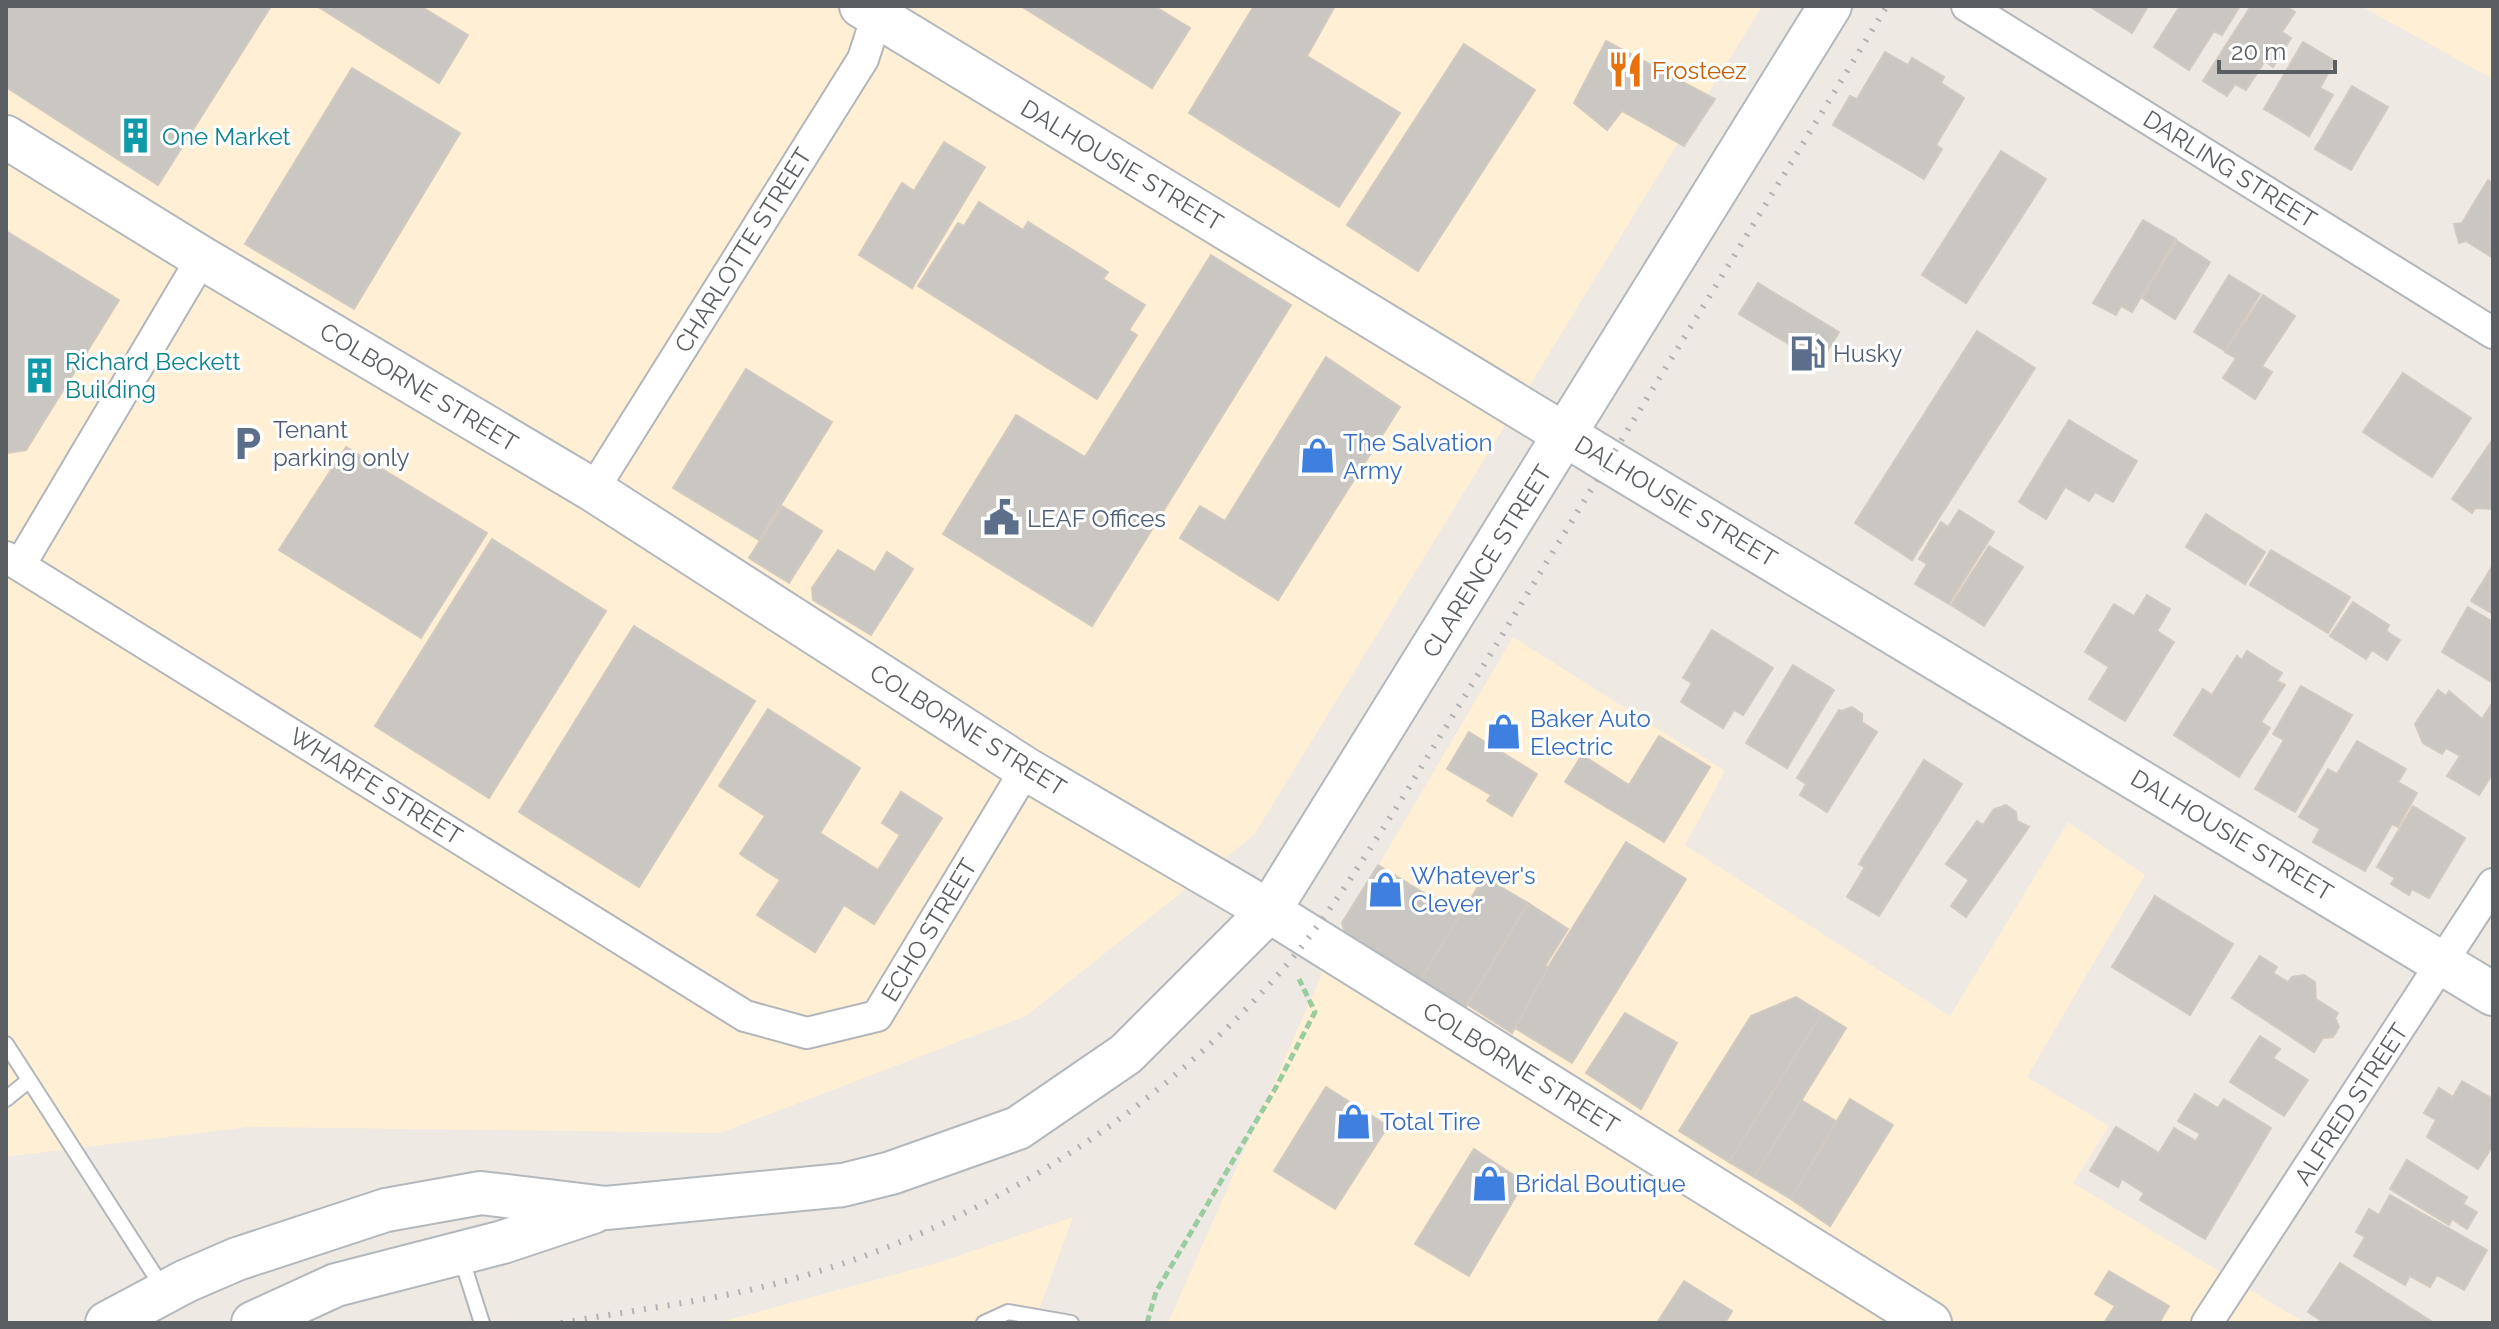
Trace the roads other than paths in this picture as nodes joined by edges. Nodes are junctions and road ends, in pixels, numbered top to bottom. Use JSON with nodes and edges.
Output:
{"nodes":[{"id":1,"x":1830,"y":6,"type":"edge"},
{"id":2,"x":1967,"y":6,"type":"edge"},
{"id":3,"x":873,"y":9,"type":"edge"},
{"id":4,"x":6,"y":137,"type":"edge"},
{"id":5,"x":202,"y":258,"type":"junction"},
{"id":6,"x":2493,"y":333,"type":"edge"},
{"id":7,"x":1566,"y":434,"type":"junction"},
{"id":8,"x":593,"y":490,"type":"junction"},
{"id":9,"x":13,"y":561,"type":"edge"},
{"id":10,"x":1026,"y":769,"type":"junction"},
{"id":11,"x":2493,"y":884,"type":"edge"},
{"id":12,"x":1269,"y":911,"type":"junction"},
{"id":13,"x":2444,"y":962,"type":"junction"},
{"id":14,"x":2493,"y":994,"type":"edge"},
{"id":15,"x":745,"y":1016,"type":"joint"},
{"id":16,"x":6,"y":1044,"type":"edge"},
{"id":17,"x":28,"y":1081,"type":"junction"},
{"id":18,"x":6,"y":1099,"type":"edge"},
{"id":19,"x":606,"y":1208,"type":"junction"},
{"id":20,"x":459,"y":1253,"type":"junction"},
{"id":21,"x":165,"y":1291,"type":"junction"},
{"id":22,"x":107,"y":1323,"type":"edge"},
{"id":23,"x":253,"y":1323,"type":"edge"},
{"id":24,"x":482,"y":1323,"type":"edge"},
{"id":25,"x":984,"y":1323,"type":"edge"},
{"id":26,"x":1071,"y":1323,"type":"edge"},
{"id":27,"x":1930,"y":1323,"type":"edge"},
{"id":28,"x":2207,"y":1323,"type":"edge"}],
"edges":[{"from":1,"to":7,"type":"main road","name":"CLARENCE STREET"},
{"from":2,"to":6,"type":"street","name":"DARLING STREET"},
{"from":3,"to":7,"type":"main road","name":"DALHOUSIE STREET"},
{"from":3,"to":8,"type":"street","name":"CHARLOTTE STREET"},
{"from":4,"to":5,"type":"main road","name":"COLBORNE STREET"},
{"from":5,"to":8,"type":"main road","name":"COLBORNE STREET"},
{"from":5,"to":9,"type":"street"},
{"from":7,"to":12,"type":"main road","name":"CLARENCE STREET"},
{"from":7,"to":13,"type":"main road","name":"DALHOUSIE STREET"},
{"from":8,"to":10,"type":"main road","name":"COLBORNE STREET"},
{"from":9,"to":15,"type":"street","name":"WHARFE STREET"},
{"from":10,"to":12,"type":"main road","name":"COLBORNE STREET"},
{"from":10,"to":15,"type":"street","name":"ECHO STREET"},
{"from":11,"to":13,"type":"street","name":"ALFRED STREET"},
{"from":12,"to":19,"type":"main road","name":"CLARENCE STREET"},
{"from":12,"to":27,"type":"main road","name":"COLBORNE STREET"},
{"from":13,"to":14,"type":"main road","name":"DALHOUSIE STREET"},
{"from":13,"to":28,"type":"street","name":"ALFRED STREET"},
{"from":16,"to":17,"type":"lane"},
{"from":17,"to":18,"type":"lane"},
{"from":17,"to":21,"type":"lane"},
{"from":19,"to":20,"type":"main road"},
{"from":19,"to":21,"type":"main road"},
{"from":20,"to":23,"type":"main road"},
{"from":20,"to":24,"type":"lane"},
{"from":21,"to":22,"type":"main road"},
{"from":25,"to":26,"type":"lane"}]}
